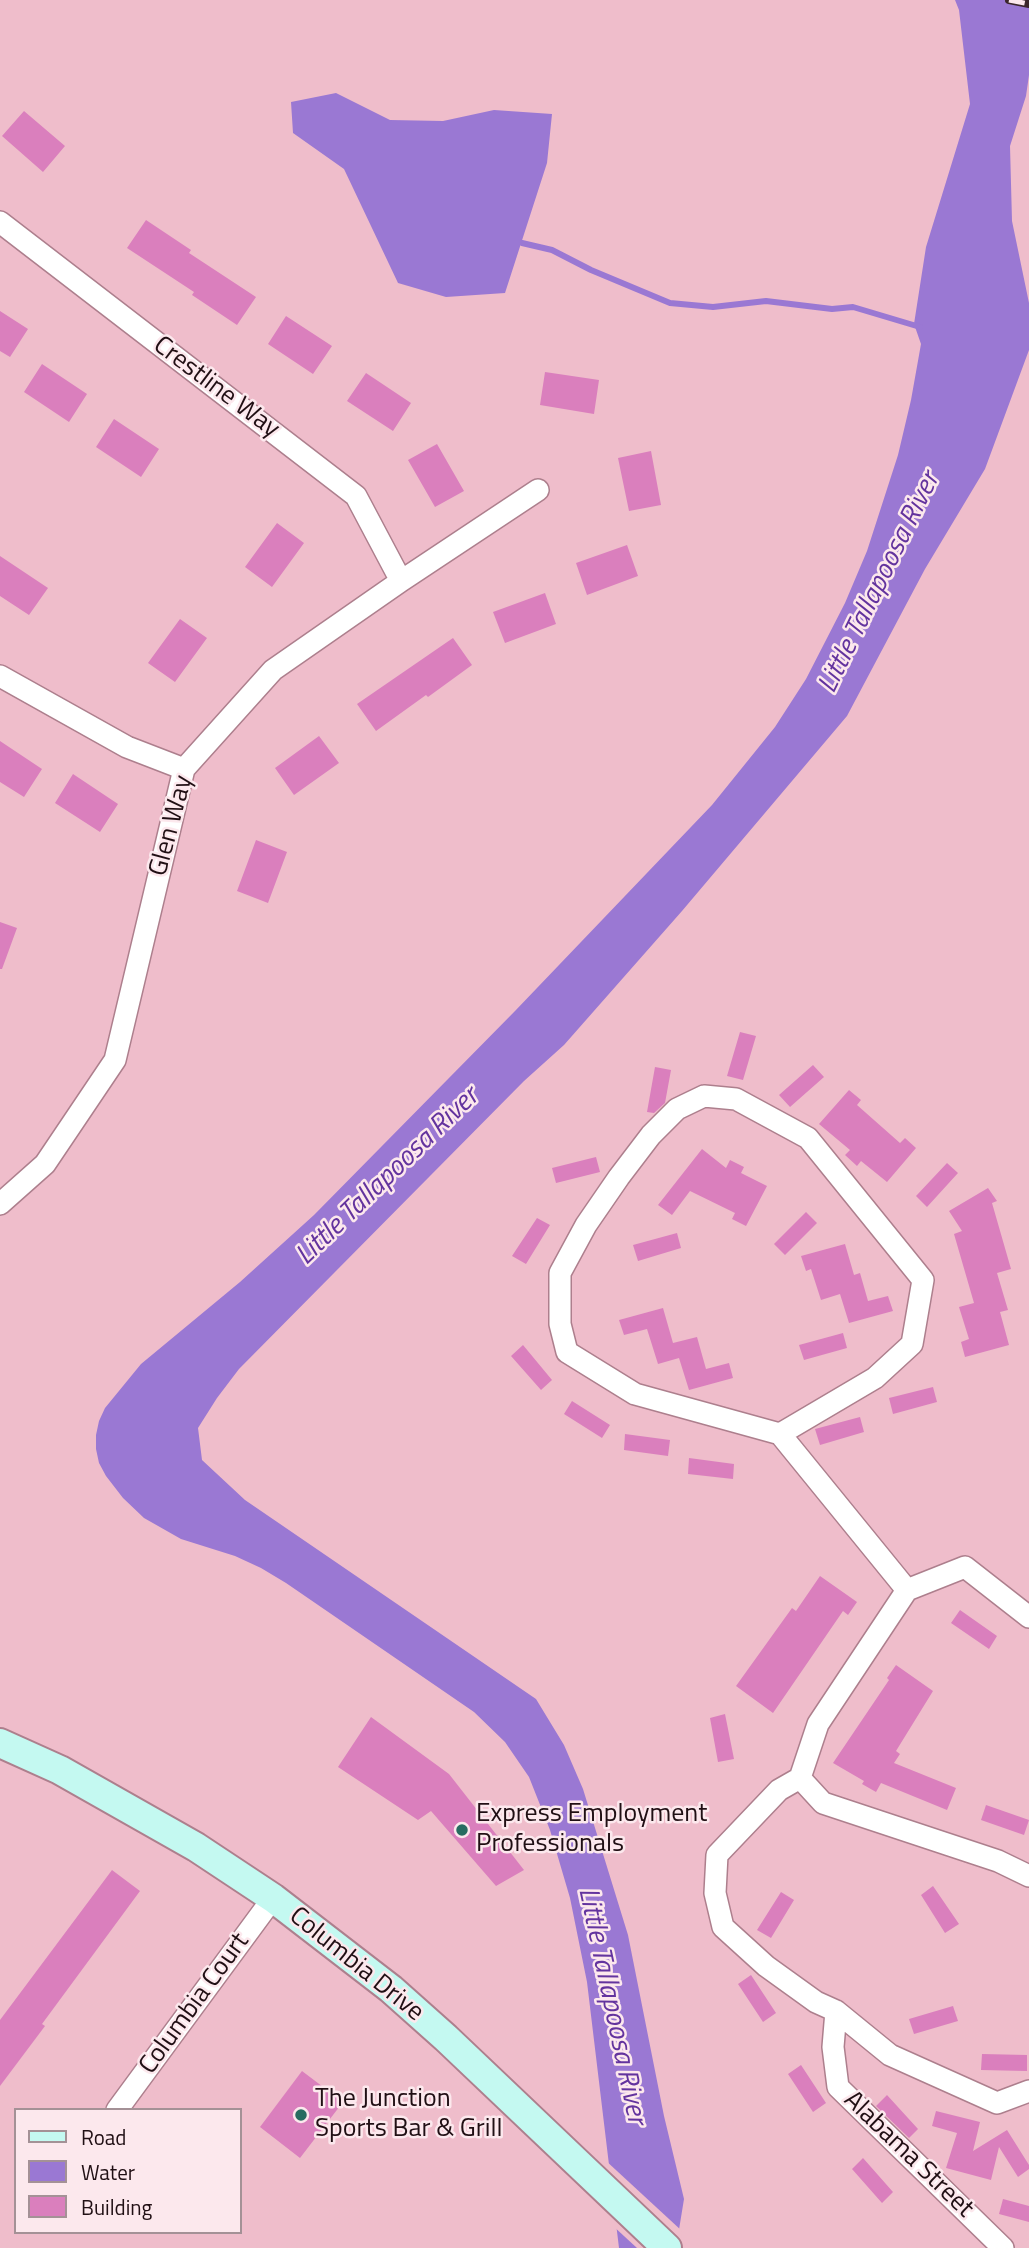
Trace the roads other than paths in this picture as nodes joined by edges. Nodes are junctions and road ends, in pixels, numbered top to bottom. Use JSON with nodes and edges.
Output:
{"nodes":[{"id":1,"x":0,"y":222,"type":"edge"},
{"id":2,"x":538,"y":491,"type":"dead end"},
{"id":3,"x":401,"y":580,"type":"junction"},
{"id":4,"x":0,"y":676,"type":"edge"},
{"id":5,"x":184,"y":769,"type":"junction"},
{"id":6,"x":0,"y":1205,"type":"edge"},
{"id":7,"x":780,"y":1434,"type":"junction"},
{"id":8,"x":907,"y":1590,"type":"junction"},
{"id":9,"x":1029,"y":1617,"type":"edge"},
{"id":10,"x":0,"y":1743,"type":"edge"},
{"id":11,"x":800,"y":1778,"type":"junction"},
{"id":12,"x":1029,"y":1876,"type":"edge"},
{"id":13,"x":272,"y":1898,"type":"junction"},
{"id":14,"x":836,"y":2011,"type":"junction"},
{"id":15,"x":1029,"y":2091,"type":"edge"},
{"id":16,"x":118,"y":2108,"type":"edge"},
{"id":17,"x":667,"y":2248,"type":"edge"},
{"id":18,"x":1003,"y":2248,"type":"edge"}],
"edges":[{"from":1,"to":3,"type":"street","name":"Crestline Way"},
{"from":2,"to":3,"type":"street","name":"Glen Way"},
{"from":3,"to":5,"type":"street","name":"Glen Way"},
{"from":4,"to":5,"type":"street"},
{"from":5,"to":6,"type":"street","name":"Glen Way"},
{"from":7,"to":7,"type":"street"},
{"from":7,"to":8,"type":"street"},
{"from":8,"to":9,"type":"street"},
{"from":8,"to":11,"type":"street"},
{"from":10,"to":13,"type":"main road","name":"Columbia Drive"},
{"from":11,"to":12,"type":"street"},
{"from":11,"to":14,"type":"street"},
{"from":13,"to":16,"type":"street","name":"Columbia Court"},
{"from":13,"to":17,"type":"main road","name":"Columbia Drive"},
{"from":14,"to":15,"type":"street"},
{"from":14,"to":18,"type":"street","name":"Alabama Street"}]}
